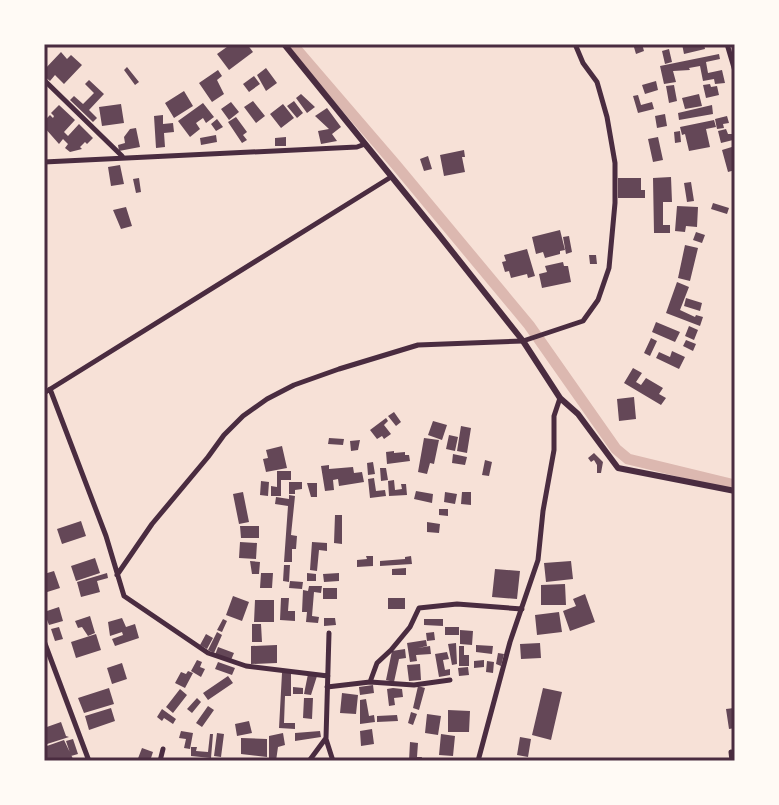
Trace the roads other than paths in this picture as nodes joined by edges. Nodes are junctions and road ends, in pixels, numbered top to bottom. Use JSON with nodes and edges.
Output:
{"nodes":[{"id":1,"x":284,"y":44,"type":"edge"},
{"id":2,"x":575,"y":44,"type":"edge"},
{"id":3,"x":727,"y":44,"type":"edge"},
{"id":4,"x":735,"y":71,"type":"edge"},
{"id":5,"x":44,"y":80,"type":"edge"},
{"id":6,"x":365,"y":144,"type":"junction"},
{"id":7,"x":123,"y":157,"type":"junction"},
{"id":8,"x":44,"y":162,"type":"edge"},
{"id":9,"x":391,"y":177,"type":"junction"},
{"id":10,"x":523,"y":341,"type":"junction"},
{"id":11,"x":47,"y":391,"type":"edge"},
{"id":12,"x":560,"y":398,"type":"junction"},
{"id":13,"x":735,"y":491,"type":"edge"},
{"id":14,"x":117,"y":575,"type":"junction"},
{"id":15,"x":522,"y":609,"type":"junction"},
{"id":16,"x":329,"y":633,"type":"dead end"},
{"id":17,"x":44,"y":641,"type":"edge"},
{"id":18,"x":328,"y":676,"type":"junction"},
{"id":19,"x":450,"y":680,"type":"dead end"},
{"id":20,"x":370,"y":682,"type":"junction"},
{"id":21,"x":327,"y":687,"type":"junction"},
{"id":22,"x":326,"y":738,"type":"junction"},
{"id":23,"x":163,"y":749,"type":"dead end"},
{"id":24,"x":731,"y":752,"type":"dead end"},
{"id":25,"x":89,"y":761,"type":"edge"},
{"id":26,"x":160,"y":761,"type":"edge"},
{"id":27,"x":309,"y":761,"type":"edge"},
{"id":28,"x":333,"y":761,"type":"edge"},
{"id":29,"x":478,"y":761,"type":"edge"},
{"id":30,"x":732,"y":761,"type":"edge"}],
"edges":[{"from":1,"to":6,"type":"street"},
{"from":2,"to":10,"type":"street"},
{"from":3,"to":4,"type":"street"},
{"from":5,"to":7,"type":"street"},
{"from":6,"to":7,"type":"street"},
{"from":6,"to":9,"type":"street"},
{"from":7,"to":8,"type":"street"},
{"from":9,"to":10,"type":"street"},
{"from":9,"to":11,"type":"street"},
{"from":10,"to":12,"type":"street"},
{"from":10,"to":14,"type":"street"},
{"from":11,"to":14,"type":"street"},
{"from":12,"to":13,"type":"street"},
{"from":12,"to":15,"type":"street"},
{"from":14,"to":18,"type":"street"},
{"from":15,"to":20,"type":"street"},
{"from":15,"to":29,"type":"street"},
{"from":16,"to":18,"type":"street"},
{"from":17,"to":25,"type":"street"},
{"from":18,"to":21,"type":"street"},
{"from":19,"to":20,"type":"street"},
{"from":20,"to":21,"type":"street"},
{"from":21,"to":22,"type":"street"},
{"from":22,"to":27,"type":"street"},
{"from":22,"to":28,"type":"street"},
{"from":23,"to":26,"type":"street"},
{"from":24,"to":30,"type":"street"}]}
